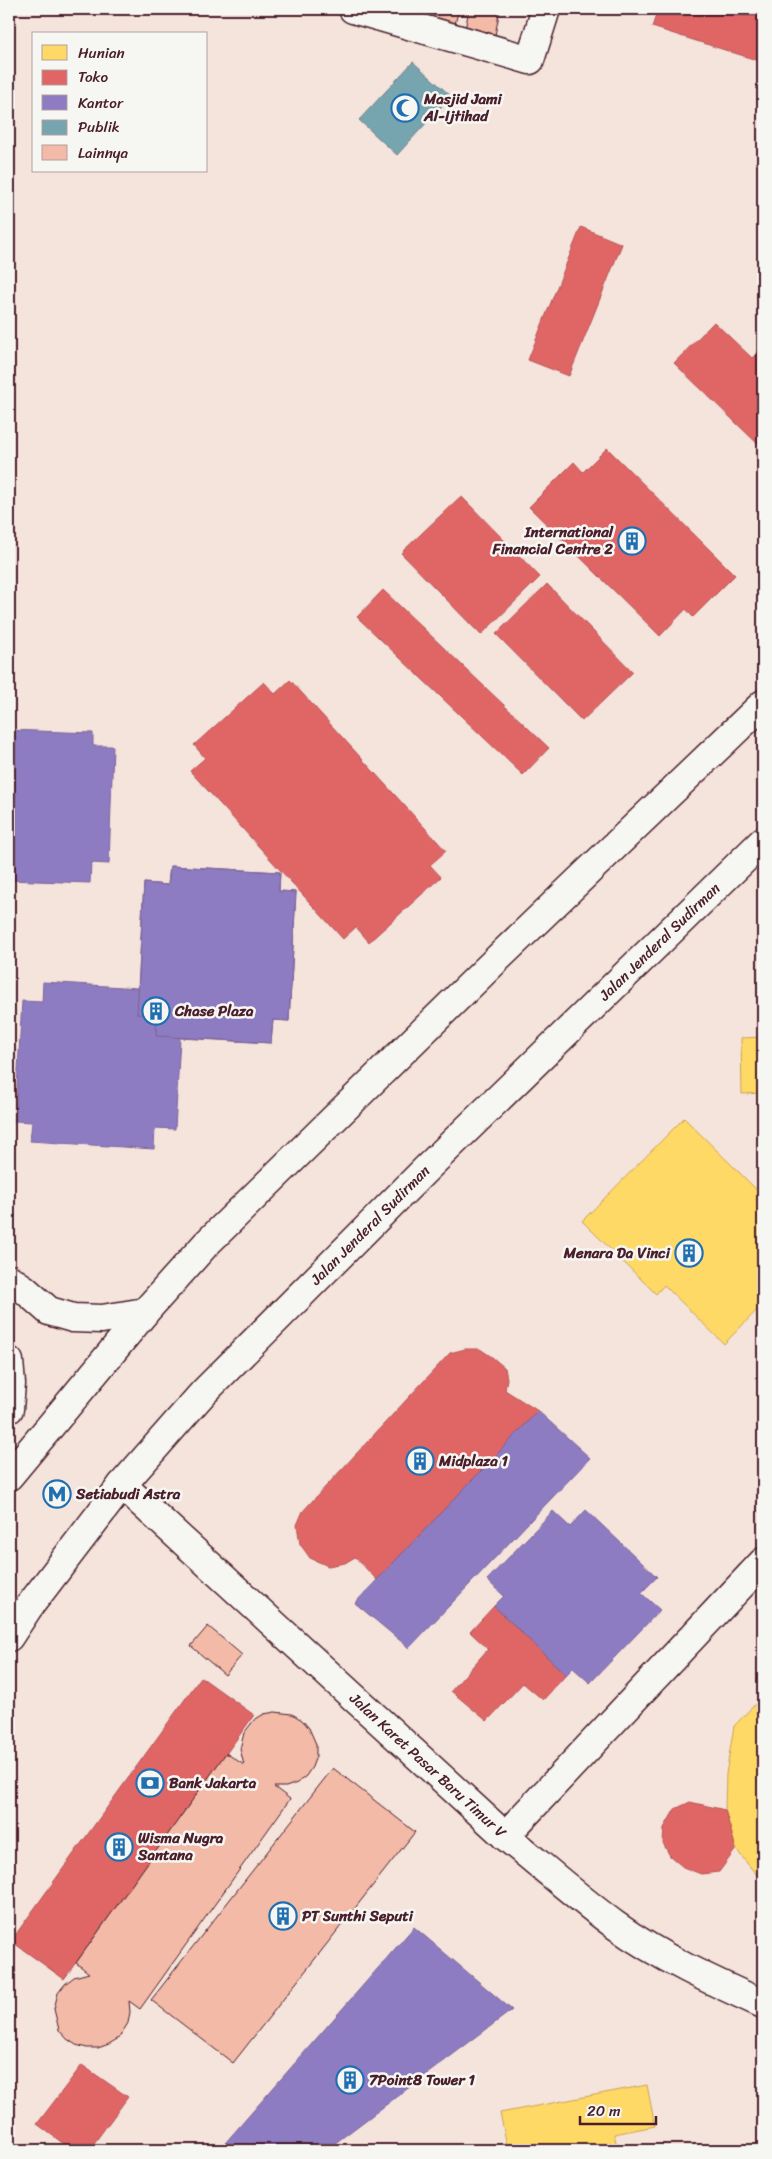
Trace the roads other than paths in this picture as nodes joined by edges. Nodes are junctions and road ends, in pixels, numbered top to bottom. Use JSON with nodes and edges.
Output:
{"nodes":[{"id":1,"x":353,"y":9,"type":"edge"},
{"id":2,"x":546,"y":9,"type":"edge"},
{"id":3,"x":763,"y":704,"type":"edge"},
{"id":4,"x":763,"y":841,"type":"edge"},
{"id":5,"x":9,"y":1279,"type":"edge"},
{"id":6,"x":145,"y":1312,"type":"junction"},
{"id":7,"x":9,"y":1361,"type":"edge"},
{"id":8,"x":9,"y":1409,"type":"edge"},
{"id":9,"x":9,"y":1476,"type":"edge"},
{"id":10,"x":122,"y":1485,"type":"junction"},
{"id":11,"x":763,"y":1562,"type":"edge"},
{"id":12,"x":9,"y":1637,"type":"edge"},
{"id":13,"x":505,"y":1836,"type":"junction"},
{"id":14,"x":763,"y":2004,"type":"edge"}],
"edges":[{"from":1,"to":2,"type":"main road"},
{"from":3,"to":6,"type":"main road"},
{"from":4,"to":10,"type":"main road","name":"Jalan Jenderal Sudirman"},
{"from":5,"to":6,"type":"main road"},
{"from":6,"to":9,"type":"main road"},
{"from":7,"to":8,"type":"main road"},
{"from":10,"to":12,"type":"main road","name":"Jalan Jenderal Sudirman"},
{"from":10,"to":13,"type":"main road","name":"Jalan Karet Pasar Baru Timur V"},
{"from":11,"to":13,"type":"main road"},
{"from":13,"to":14,"type":"main road","name":"Jalan Karet Pasar Baru Timur V"}]}
